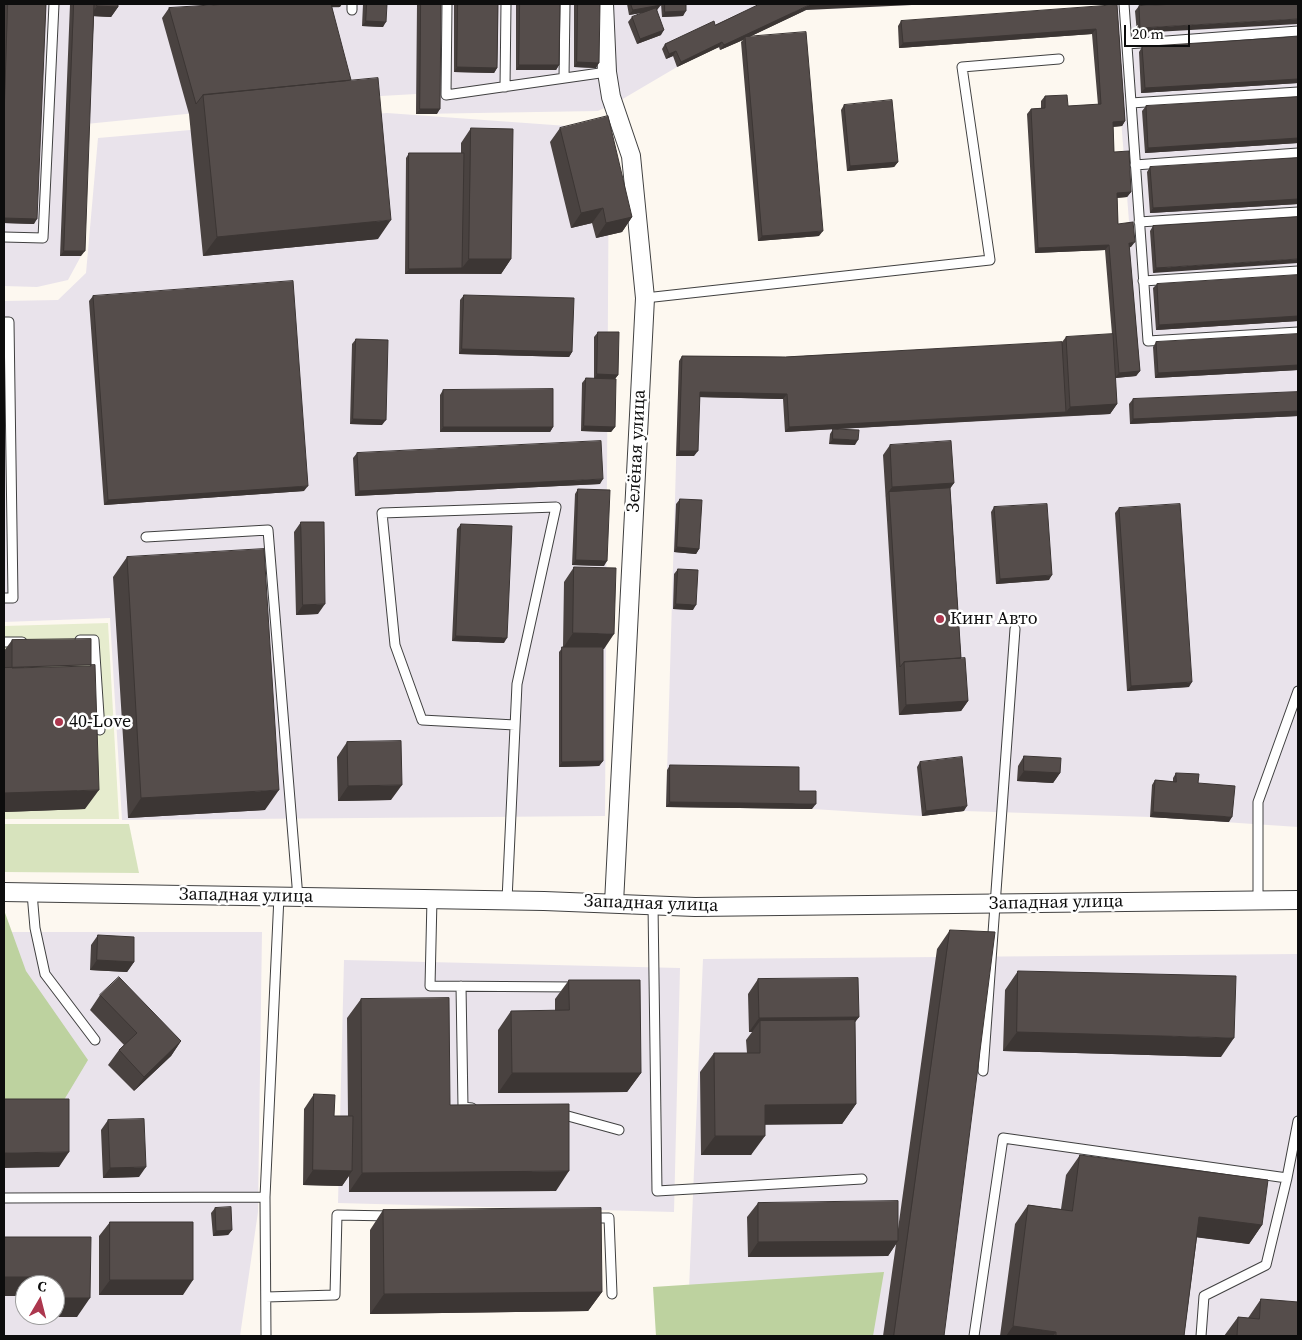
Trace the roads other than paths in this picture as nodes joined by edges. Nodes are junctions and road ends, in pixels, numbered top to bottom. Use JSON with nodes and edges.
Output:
{"nodes":[{"id":1,"x":54,"y":4,"type":"edge"},
{"id":2,"x":448,"y":4,"type":"edge"},
{"id":3,"x":506,"y":4,"type":"edge"},
{"id":4,"x":565,"y":4,"type":"edge"},
{"id":5,"x":604,"y":4,"type":"edge"},
{"id":6,"x":1124,"y":4,"type":"edge"},
{"id":7,"x":1298,"y":31,"type":"edge"},
{"id":8,"x":1127,"y":44,"type":"junction"},
{"id":9,"x":1059,"y":59,"type":"dead end"},
{"id":10,"x":607,"y":72,"type":"junction"},
{"id":11,"x":564,"y":78,"type":"junction"},
{"id":12,"x":505,"y":87,"type":"junction"},
{"id":13,"x":1298,"y":92,"type":"edge"},
{"id":14,"x":1131,"y":103,"type":"junction"},
{"id":15,"x":1298,"y":153,"type":"edge"},
{"id":16,"x":1135,"y":164,"type":"junction"},
{"id":17,"x":1298,"y":212,"type":"edge"},
{"id":18,"x":1140,"y":222,"type":"junction"},
{"id":19,"x":4,"y":236,"type":"edge"},
{"id":20,"x":1298,"y":271,"type":"edge"},
{"id":21,"x":1143,"y":281,"type":"junction"},
{"id":22,"x":645,"y":298,"type":"junction"},
{"id":23,"x":4,"y":322,"type":"edge"},
{"id":24,"x":1298,"y":332,"type":"edge"},
{"id":25,"x":146,"y":537,"type":"dead end"},
{"id":26,"x":4,"y":598,"type":"edge"},
{"id":27,"x":1015,"y":630,"type":"dead end"},
{"id":28,"x":67,"y":640,"type":"edge"},
{"id":29,"x":4,"y":642,"type":"edge"},
{"id":30,"x":31,"y":642,"type":"edge"},
{"id":31,"x":1298,"y":691,"type":"edge"},
{"id":32,"x":515,"y":725,"type":"junction"},
{"id":33,"x":100,"y":730,"type":"dead end"},
{"id":34,"x":4,"y":892,"type":"edge"},
{"id":35,"x":32,"y":893,"type":"junction"},
{"id":36,"x":278,"y":896,"type":"junction"},
{"id":37,"x":298,"y":898,"type":"junction"},
{"id":38,"x":432,"y":899,"type":"junction"},
{"id":39,"x":507,"y":900,"type":"junction"},
{"id":40,"x":1258,"y":900,"type":"junction"},
{"id":41,"x":1298,"y":900,"type":"edge"},
{"id":42,"x":614,"y":903,"type":"junction"},
{"id":43,"x":996,"y":904,"type":"junction"},
{"id":44,"x":653,"y":905,"type":"junction"},
{"id":45,"x":461,"y":986,"type":"junction"},
{"id":46,"x":587,"y":988,"type":"edge"},
{"id":47,"x":95,"y":1040,"type":"dead end"},
{"id":48,"x":983,"y":1071,"type":"dead end"},
{"id":49,"x":481,"y":1108,"type":"edge"},
{"id":50,"x":544,"y":1111,"type":"edge"},
{"id":51,"x":1298,"y":1121,"type":"edge"},
{"id":52,"x":619,"y":1130,"type":"dead end"},
{"id":53,"x":862,"y":1178,"type":"dead end"},
{"id":54,"x":1287,"y":1178,"type":"junction"},
{"id":55,"x":265,"y":1197,"type":"junction"},
{"id":56,"x":4,"y":1198,"type":"edge"},
{"id":57,"x":405,"y":1216,"type":"edge"},
{"id":58,"x":580,"y":1218,"type":"edge"},
{"id":59,"x":612,"y":1294,"type":"dead end"},
{"id":60,"x":266,"y":1298,"type":"junction"},
{"id":61,"x":266,"y":1336,"type":"edge"},
{"id":62,"x":974,"y":1336,"type":"edge"},
{"id":63,"x":1201,"y":1336,"type":"edge"}],
"edges":[{"from":1,"to":19,"type":"lane"},
{"from":2,"to":12,"type":"lane"},
{"from":3,"to":12,"type":"lane"},
{"from":4,"to":11,"type":"lane"},
{"from":5,"to":10,"type":"street","name":"Зелёная улица"},
{"from":6,"to":8,"type":"lane"},
{"from":7,"to":8,"type":"lane"},
{"from":8,"to":14,"type":"lane"},
{"from":9,"to":22,"type":"lane"},
{"from":10,"to":11,"type":"lane"},
{"from":10,"to":22,"type":"street","name":"Зелёная улица"},
{"from":11,"to":12,"type":"lane"},
{"from":13,"to":14,"type":"lane"},
{"from":14,"to":16,"type":"lane"},
{"from":15,"to":16,"type":"lane"},
{"from":16,"to":18,"type":"lane"},
{"from":17,"to":18,"type":"lane"},
{"from":18,"to":21,"type":"lane"},
{"from":20,"to":21,"type":"lane"},
{"from":21,"to":24,"type":"lane"},
{"from":22,"to":42,"type":"street","name":"Зелёная улица"},
{"from":23,"to":26,"type":"lane"},
{"from":25,"to":37,"type":"lane"},
{"from":27,"to":43,"type":"lane"},
{"from":28,"to":33,"type":"lane"},
{"from":29,"to":30,"type":"lane"},
{"from":31,"to":40,"type":"lane"},
{"from":32,"to":32,"type":"lane"},
{"from":32,"to":39,"type":"lane"},
{"from":34,"to":35,"type":"street","name":"Западная улица"},
{"from":35,"to":36,"type":"street","name":"Западная улица"},
{"from":35,"to":47,"type":"lane"},
{"from":36,"to":37,"type":"street","name":"Западная улица"},
{"from":36,"to":55,"type":"lane"},
{"from":37,"to":38,"type":"street","name":"Западная улица"},
{"from":38,"to":39,"type":"street","name":"Западная улица"},
{"from":38,"to":45,"type":"lane"},
{"from":39,"to":42,"type":"street","name":"Западная улица"},
{"from":40,"to":41,"type":"street","name":"Западная улица"},
{"from":40,"to":43,"type":"street","name":"Западная улица"},
{"from":42,"to":44,"type":"street","name":"Западная улица"},
{"from":43,"to":44,"type":"street","name":"Западная улица"},
{"from":43,"to":48,"type":"lane"},
{"from":44,"to":53,"type":"lane"},
{"from":45,"to":46,"type":"lane"},
{"from":45,"to":49,"type":"lane"},
{"from":50,"to":52,"type":"lane"},
{"from":51,"to":54,"type":"lane"},
{"from":54,"to":62,"type":"lane"},
{"from":54,"to":63,"type":"lane"},
{"from":55,"to":56,"type":"lane"},
{"from":55,"to":60,"type":"lane"},
{"from":57,"to":60,"type":"lane"},
{"from":58,"to":59,"type":"lane"},
{"from":60,"to":61,"type":"lane"}]}
